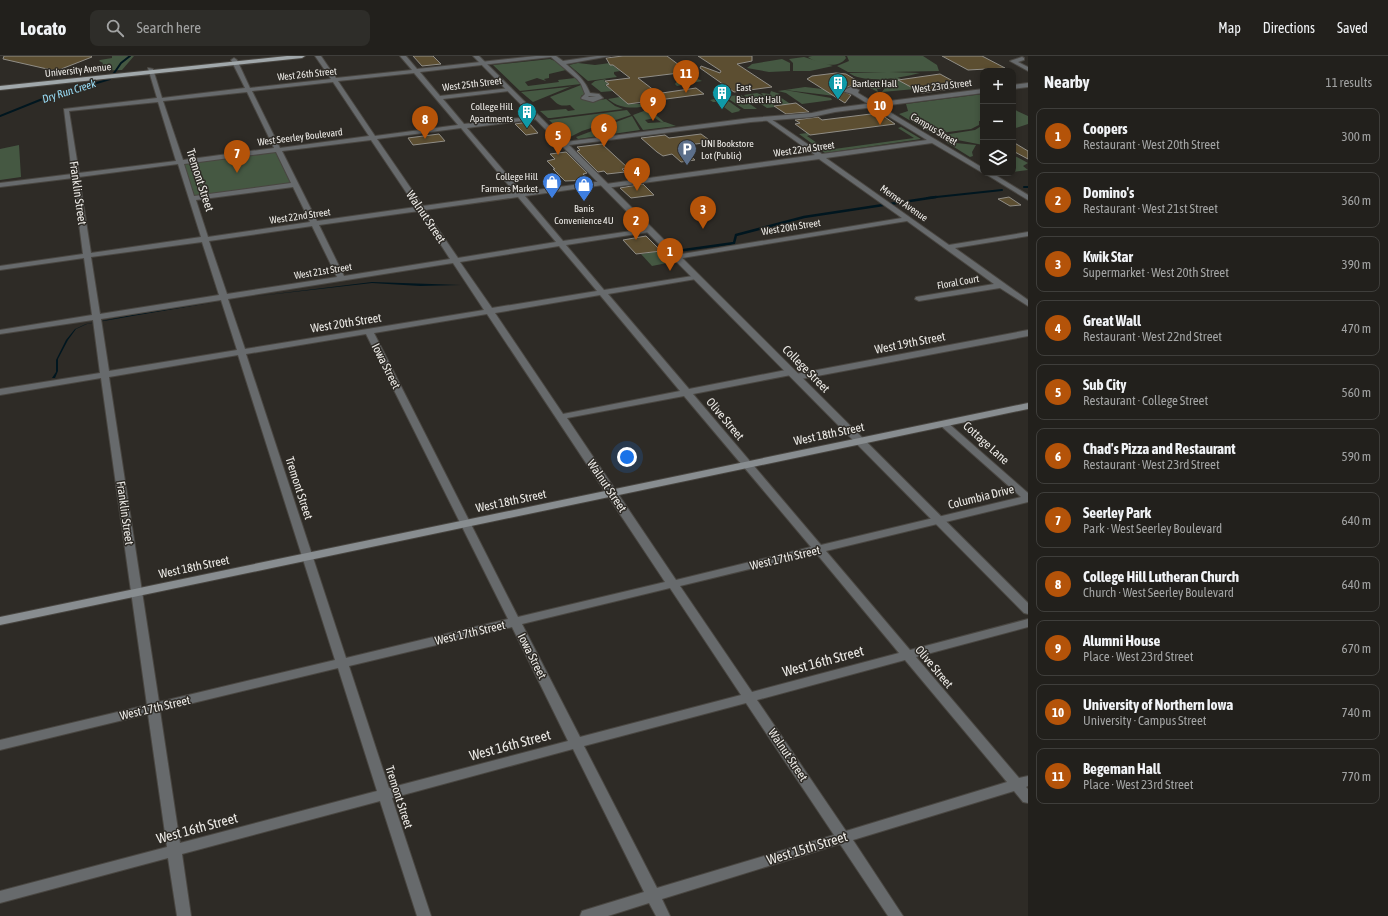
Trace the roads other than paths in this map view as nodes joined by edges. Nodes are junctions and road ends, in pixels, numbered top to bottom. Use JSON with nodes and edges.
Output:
{"nodes":[{"id":1,"x":271,"y":56,"type":"edge"},
{"id":2,"x":302,"y":56,"type":"edge"},
{"id":3,"x":318,"y":56,"type":"edge"},
{"id":4,"x":403,"y":56,"type":"edge"},
{"id":5,"x":476,"y":56,"type":"edge"},
{"id":6,"x":550,"y":56,"type":"edge"},
{"id":7,"x":553,"y":56,"type":"edge"},
{"id":8,"x":607,"y":56,"type":"edge"},
{"id":9,"x":1022,"y":59,"type":"dead end"},
{"id":10,"x":235,"y":61,"type":"junction"},
{"id":11,"x":562,"y":63,"type":"junction"},
{"id":12,"x":483,"y":64,"type":"junction"},
{"id":13,"x":1028,"y":69,"type":"edge"},
{"id":14,"x":150,"y":70,"type":"junction"},
{"id":15,"x":415,"y":71,"type":"junction"},
{"id":16,"x":99,"y":76,"type":"junction"},
{"id":17,"x":334,"y":80,"type":"junction"},
{"id":18,"x":0,"y":84,"type":"edge"},
{"id":19,"x":1028,"y":85,"type":"edge"},
{"id":20,"x":1016,"y":87,"type":"edge"},
{"id":21,"x":0,"y":88,"type":"edge"},
{"id":22,"x":509,"y":89,"type":"junction"},
{"id":23,"x":249,"y":90,"type":"junction"},
{"id":24,"x":980,"y":91,"type":"edge"},
{"id":25,"x":854,"y":93,"type":"dead end"},
{"id":26,"x":588,"y":94,"type":"dead end"},
{"id":27,"x":438,"y":98,"type":"junction"},
{"id":28,"x":160,"y":100,"type":"junction"},
{"id":29,"x":874,"y":105,"type":"junction"},
{"id":30,"x":66,"y":110,"type":"joint"},
{"id":31,"x":537,"y":117,"type":"junction"},
{"id":32,"x":768,"y":119,"type":"junction"},
{"id":33,"x":461,"y":125,"type":"junction"},
{"id":34,"x":371,"y":136,"type":"junction"},
{"id":35,"x":933,"y":140,"type":"junction"},
{"id":36,"x":566,"y":144,"type":"junction"},
{"id":37,"x":277,"y":147,"type":"junction"},
{"id":38,"x":821,"y":156,"type":"junction"},
{"id":39,"x":179,"y":160,"type":"junction"},
{"id":40,"x":980,"y":169,"type":"edge"},
{"id":41,"x":75,"y":173,"type":"junction"},
{"id":42,"x":992,"y":176,"type":"edge"},
{"id":43,"x":0,"y":179,"type":"edge"},
{"id":44,"x":0,"y":185,"type":"edge"},
{"id":45,"x":295,"y":185,"type":"junction"},
{"id":46,"x":604,"y":185,"type":"junction"},
{"id":47,"x":520,"y":195,"type":"junction"},
{"id":48,"x":192,"y":198,"type":"junction"},
{"id":49,"x":1028,"y":198,"type":"edge"},
{"id":50,"x":421,"y":209,"type":"junction"},
{"id":51,"x":909,"y":219,"type":"junction"},
{"id":52,"x":315,"y":224,"type":"junction"},
{"id":53,"x":649,"y":230,"type":"junction"},
{"id":54,"x":1028,"y":234,"type":"edge"},
{"id":55,"x":205,"y":239,"type":"junction"},
{"id":56,"x":561,"y":244,"type":"junction"},
{"id":57,"x":949,"y":247,"type":"junction"},
{"id":58,"x":88,"y":256,"type":"junction"},
{"id":59,"x":676,"y":257,"type":"junction"},
{"id":60,"x":455,"y":260,"type":"junction"},
{"id":61,"x":0,"y":268,"type":"edge"},
{"id":62,"x":696,"y":277,"type":"junction"},
{"id":63,"x":341,"y":278,"type":"junction"},
{"id":64,"x":1001,"y":285,"type":"junction"},
{"id":65,"x":602,"y":292,"type":"junction"},
{"id":66,"x":224,"y":296,"type":"junction"},
{"id":67,"x":919,"y":299,"type":"dead end"},
{"id":68,"x":1028,"y":304,"type":"edge"},
{"id":69,"x":489,"y":311,"type":"junction"},
{"id":70,"x":97,"y":320,"type":"junction"},
{"id":71,"x":369,"y":331,"type":"junction"},
{"id":72,"x":0,"y":332,"type":"edge"},
{"id":73,"x":1028,"y":333,"type":"edge"},
{"id":74,"x":242,"y":352,"type":"junction"},
{"id":75,"x":105,"y":375,"type":"junction"},
{"id":76,"x":794,"y":375,"type":"junction"},
{"id":77,"x":0,"y":392,"type":"edge"},
{"id":78,"x":686,"y":393,"type":"junction"},
{"id":79,"x":1028,"y":406,"type":"edge"},
{"id":80,"x":560,"y":417,"type":"junction"},
{"id":81,"x":944,"y":424,"type":"junction"},
{"id":82,"x":860,"y":441,"type":"junction"},
{"id":83,"x":747,"y":465,"type":"junction"},
{"id":84,"x":612,"y":493,"type":"junction"},
{"id":85,"x":1028,"y":499,"type":"edge"},
{"id":86,"x":940,"y":521,"type":"junction"},
{"id":87,"x":466,"y":524,"type":"junction"},
{"id":88,"x":818,"y":550,"type":"junction"},
{"id":89,"x":308,"y":556,"type":"junction"},
{"id":90,"x":673,"y":584,"type":"junction"},
{"id":91,"x":136,"y":592,"type":"junction"},
{"id":92,"x":1028,"y":610,"type":"edge"},
{"id":93,"x":0,"y":621,"type":"edge"},
{"id":94,"x":515,"y":622,"type":"junction"},
{"id":95,"x":1028,"y":623,"type":"edge"},
{"id":96,"x":908,"y":655,"type":"junction"},
{"id":97,"x":342,"y":663,"type":"junction"},
{"id":98,"x":749,"y":698,"type":"junction"},
{"id":99,"x":154,"y":708,"type":"junction"},
{"id":100,"x":576,"y":744,"type":"junction"},
{"id":101,"x":0,"y":745,"type":"edge"},
{"id":102,"x":1022,"y":783,"type":"edge"},
{"id":103,"x":385,"y":795,"type":"junction"},
{"id":104,"x":1028,"y":798,"type":"edge"},
{"id":105,"x":843,"y":838,"type":"junction"},
{"id":106,"x":174,"y":851,"type":"junction"},
{"id":107,"x":653,"y":896,"type":"junction"},
{"id":108,"x":0,"y":897,"type":"edge"},
{"id":109,"x":184,"y":916,"type":"edge"},
{"id":110,"x":424,"y":916,"type":"edge"},
{"id":111,"x":587,"y":916,"type":"edge"},
{"id":112,"x":663,"y":916,"type":"edge"},
{"id":113,"x":896,"y":916,"type":"edge"}],
"edges":[{"from":1,"to":10,"type":"main road","name":"University Avenue"},
{"from":2,"to":10,"type":"main road","name":"University Avenue"},
{"from":3,"to":17,"type":"street","name":"Walnut Street"},
{"from":4,"to":15,"type":"street","name":"Olive Street"},
{"from":5,"to":12,"type":"street","name":"College Street"},
{"from":6,"to":12,"type":"street","name":"West 26th Street"},
{"from":7,"to":11,"type":"street"},
{"from":8,"to":11,"type":"street"},
{"from":9,"to":13,"type":"street"},
{"from":10,"to":14,"type":"main road","name":"University Avenue"},
{"from":10,"to":23,"type":"street"},
{"from":11,"to":26,"type":"street"},
{"from":12,"to":15,"type":"street","name":"West 26th Street"},
{"from":12,"to":22,"type":"street","name":"College Street"},
{"from":14,"to":16,"type":"main road","name":"University Avenue"},
{"from":14,"to":28,"type":"street","name":"Tremont Street"},
{"from":15,"to":17,"type":"street","name":"West 26th Street"},
{"from":15,"to":27,"type":"street","name":"Olive Street"},
{"from":16,"to":18,"type":"main road","name":"University Avenue"},
{"from":16,"to":21,"type":"main road","name":"University Avenue"},
{"from":17,"to":23,"type":"street","name":"West 26th Street"},
{"from":17,"to":34,"type":"street","name":"Walnut Street"},
{"from":19,"to":20,"type":"street"},
{"from":22,"to":27,"type":"street","name":"West 25th Street"},
{"from":22,"to":31,"type":"street","name":"College Street"},
{"from":23,"to":28,"type":"street","name":"West 26th Street"},
{"from":23,"to":37,"type":"street"},
{"from":24,"to":29,"type":"street","name":"West 23rd Street"},
{"from":25,"to":29,"type":"street","name":"Campus Street"},
{"from":27,"to":33,"type":"street","name":"Olive Street"},
{"from":28,"to":30,"type":"street","name":"West 26th Street"},
{"from":28,"to":39,"type":"street","name":"Tremont Street"},
{"from":29,"to":32,"type":"street","name":"West 23rd Street"},
{"from":29,"to":35,"type":"street","name":"Campus Street"},
{"from":30,"to":41,"type":"street","name":"Franklin Street"},
{"from":31,"to":33,"type":"street","name":"West Seerley Boulevard"},
{"from":31,"to":36,"type":"street","name":"College Street"},
{"from":32,"to":36,"type":"street","name":"West 23rd Street"},
{"from":32,"to":38,"type":"street","name":"Merner Avenue"},
{"from":33,"to":34,"type":"street","name":"West Seerley Boulevard"},
{"from":33,"to":47,"type":"street","name":"Olive Street"},
{"from":34,"to":37,"type":"street","name":"West Seerley Boulevard"},
{"from":34,"to":50,"type":"street","name":"Walnut Street"},
{"from":35,"to":38,"type":"street","name":"West 22nd Street"},
{"from":35,"to":40,"type":"street","name":"Campus Street"},
{"from":36,"to":46,"type":"street","name":"College Street"},
{"from":37,"to":39,"type":"street","name":"West Seerley Boulevard"},
{"from":37,"to":45,"type":"street"},
{"from":38,"to":46,"type":"street","name":"West 22nd Street"},
{"from":38,"to":51,"type":"street","name":"Merner Avenue"},
{"from":39,"to":41,"type":"street","name":"West Seerley Boulevard"},
{"from":39,"to":48,"type":"street","name":"Tremont Street"},
{"from":41,"to":43,"type":"street","name":"West Seerley Boulevard"},
{"from":41,"to":44,"type":"street","name":"West Seerley Boulevard"},
{"from":41,"to":58,"type":"street","name":"Franklin Street"},
{"from":42,"to":49,"type":"street"},
{"from":45,"to":48,"type":"street"},
{"from":45,"to":52,"type":"street"},
{"from":46,"to":47,"type":"street","name":"West 22nd Street"},
{"from":46,"to":53,"type":"street","name":"College Street"},
{"from":47,"to":50,"type":"street","name":"West 22nd Street"},
{"from":47,"to":56,"type":"street","name":"Olive Street"},
{"from":48,"to":55,"type":"street","name":"Tremont Street"},
{"from":50,"to":52,"type":"street","name":"West 22nd Street"},
{"from":50,"to":60,"type":"street","name":"Walnut Street"},
{"from":51,"to":57,"type":"street","name":"Merner Avenue"},
{"from":51,"to":59,"type":"street","name":"West 20th Street"},
{"from":52,"to":55,"type":"street","name":"West 22nd Street"},
{"from":52,"to":63,"type":"street"},
{"from":53,"to":56,"type":"street","name":"West 21st Street"},
{"from":53,"to":59,"type":"street","name":"College Street"},
{"from":54,"to":57,"type":"street"},
{"from":55,"to":58,"type":"street","name":"West 22nd Street"},
{"from":55,"to":66,"type":"street","name":"Tremont Street"},
{"from":56,"to":60,"type":"street","name":"West 21st Street"},
{"from":56,"to":65,"type":"street","name":"Olive Street"},
{"from":57,"to":64,"type":"street","name":"Merner Avenue"},
{"from":58,"to":61,"type":"street","name":"West 22nd Street"},
{"from":58,"to":70,"type":"street","name":"Franklin Street"},
{"from":59,"to":62,"type":"street","name":"College Street"},
{"from":60,"to":63,"type":"street","name":"West 21st Street"},
{"from":60,"to":69,"type":"street","name":"Walnut Street"},
{"from":62,"to":65,"type":"street","name":"West 20th Street"},
{"from":62,"to":76,"type":"street","name":"College Street"},
{"from":63,"to":66,"type":"street","name":"West 21st Street"},
{"from":64,"to":67,"type":"street","name":"Floral Court"},
{"from":64,"to":68,"type":"street","name":"Merner Avenue"},
{"from":65,"to":69,"type":"street","name":"West 20th Street"},
{"from":65,"to":78,"type":"street","name":"Olive Street"},
{"from":66,"to":70,"type":"street","name":"West 21st Street"},
{"from":66,"to":74,"type":"street","name":"Tremont Street"},
{"from":69,"to":71,"type":"street","name":"West 20th Street"},
{"from":69,"to":80,"type":"street","name":"Walnut Street"},
{"from":70,"to":72,"type":"street","name":"West 21st Street"},
{"from":70,"to":75,"type":"street","name":"Franklin Street"},
{"from":71,"to":74,"type":"street","name":"West 20th Street"},
{"from":71,"to":87,"type":"street","name":"Iowa Street"},
{"from":73,"to":76,"type":"street","name":"West 19th Street"},
{"from":74,"to":75,"type":"street","name":"West 20th Street"},
{"from":74,"to":89,"type":"street","name":"Tremont Street"},
{"from":75,"to":77,"type":"street","name":"West 20th Street"},
{"from":75,"to":91,"type":"street","name":"Franklin Street"},
{"from":76,"to":78,"type":"street","name":"West 19th Street"},
{"from":76,"to":82,"type":"street","name":"College Street"},
{"from":78,"to":80,"type":"street","name":"West 19th Street"},
{"from":78,"to":83,"type":"street","name":"Olive Street"},
{"from":79,"to":81,"type":"main road","name":"West 18th Street"},
{"from":80,"to":84,"type":"street","name":"Walnut Street"},
{"from":81,"to":82,"type":"main road","name":"West 18th Street"},
{"from":81,"to":85,"type":"street","name":"Cottage Lane"},
{"from":82,"to":83,"type":"main road","name":"West 18th Street"},
{"from":82,"to":86,"type":"street","name":"College Street"},
{"from":83,"to":84,"type":"main road","name":"West 18th Street"},
{"from":83,"to":88,"type":"street","name":"Olive Street"},
{"from":84,"to":87,"type":"main road","name":"West 18th Street"},
{"from":84,"to":90,"type":"street","name":"Walnut Street"},
{"from":85,"to":86,"type":"street","name":"Columbia Drive"},
{"from":86,"to":88,"type":"street","name":"West 17th Street"},
{"from":86,"to":92,"type":"street","name":"College Street"},
{"from":87,"to":89,"type":"main road","name":"West 18th Street"},
{"from":87,"to":94,"type":"street","name":"Iowa Street"},
{"from":88,"to":90,"type":"street","name":"West 17th Street"},
{"from":88,"to":96,"type":"street","name":"Olive Street"},
{"from":89,"to":91,"type":"main road","name":"West 18th Street"},
{"from":89,"to":97,"type":"street","name":"Tremont Street"},
{"from":90,"to":94,"type":"street","name":"West 17th Street"},
{"from":90,"to":98,"type":"street","name":"Walnut Street"},
{"from":91,"to":93,"type":"main road","name":"West 18th Street"},
{"from":91,"to":99,"type":"street","name":"Franklin Street"},
{"from":94,"to":97,"type":"street","name":"West 17th Street"},
{"from":94,"to":100,"type":"street","name":"Iowa Street"},
{"from":95,"to":96,"type":"street","name":"West 16th Street"},
{"from":96,"to":98,"type":"street","name":"West 16th Street"},
{"from":96,"to":102,"type":"street","name":"Olive Street"},
{"from":97,"to":99,"type":"street","name":"West 17th Street"},
{"from":97,"to":103,"type":"street","name":"Tremont Street"},
{"from":98,"to":100,"type":"street","name":"West 16th Street"},
{"from":98,"to":105,"type":"street","name":"Walnut Street"},
{"from":99,"to":101,"type":"street","name":"West 17th Street"},
{"from":99,"to":106,"type":"street","name":"Franklin Street"},
{"from":100,"to":103,"type":"street","name":"West 16th Street"},
{"from":100,"to":107,"type":"street","name":"Iowa Street"},
{"from":102,"to":104,"type":"street","name":"Olive Street"},
{"from":102,"to":105,"type":"street","name":"West 15th Street"},
{"from":103,"to":106,"type":"street","name":"West 16th Street"},
{"from":103,"to":110,"type":"street","name":"Tremont Street"},
{"from":105,"to":107,"type":"street","name":"West 15th Street"},
{"from":105,"to":113,"type":"street","name":"Walnut Street"},
{"from":106,"to":108,"type":"street","name":"West 16th Street"},
{"from":106,"to":109,"type":"street","name":"Franklin Street"},
{"from":107,"to":111,"type":"street","name":"West 15th Street"},
{"from":107,"to":112,"type":"street","name":"Iowa Street"}]}
